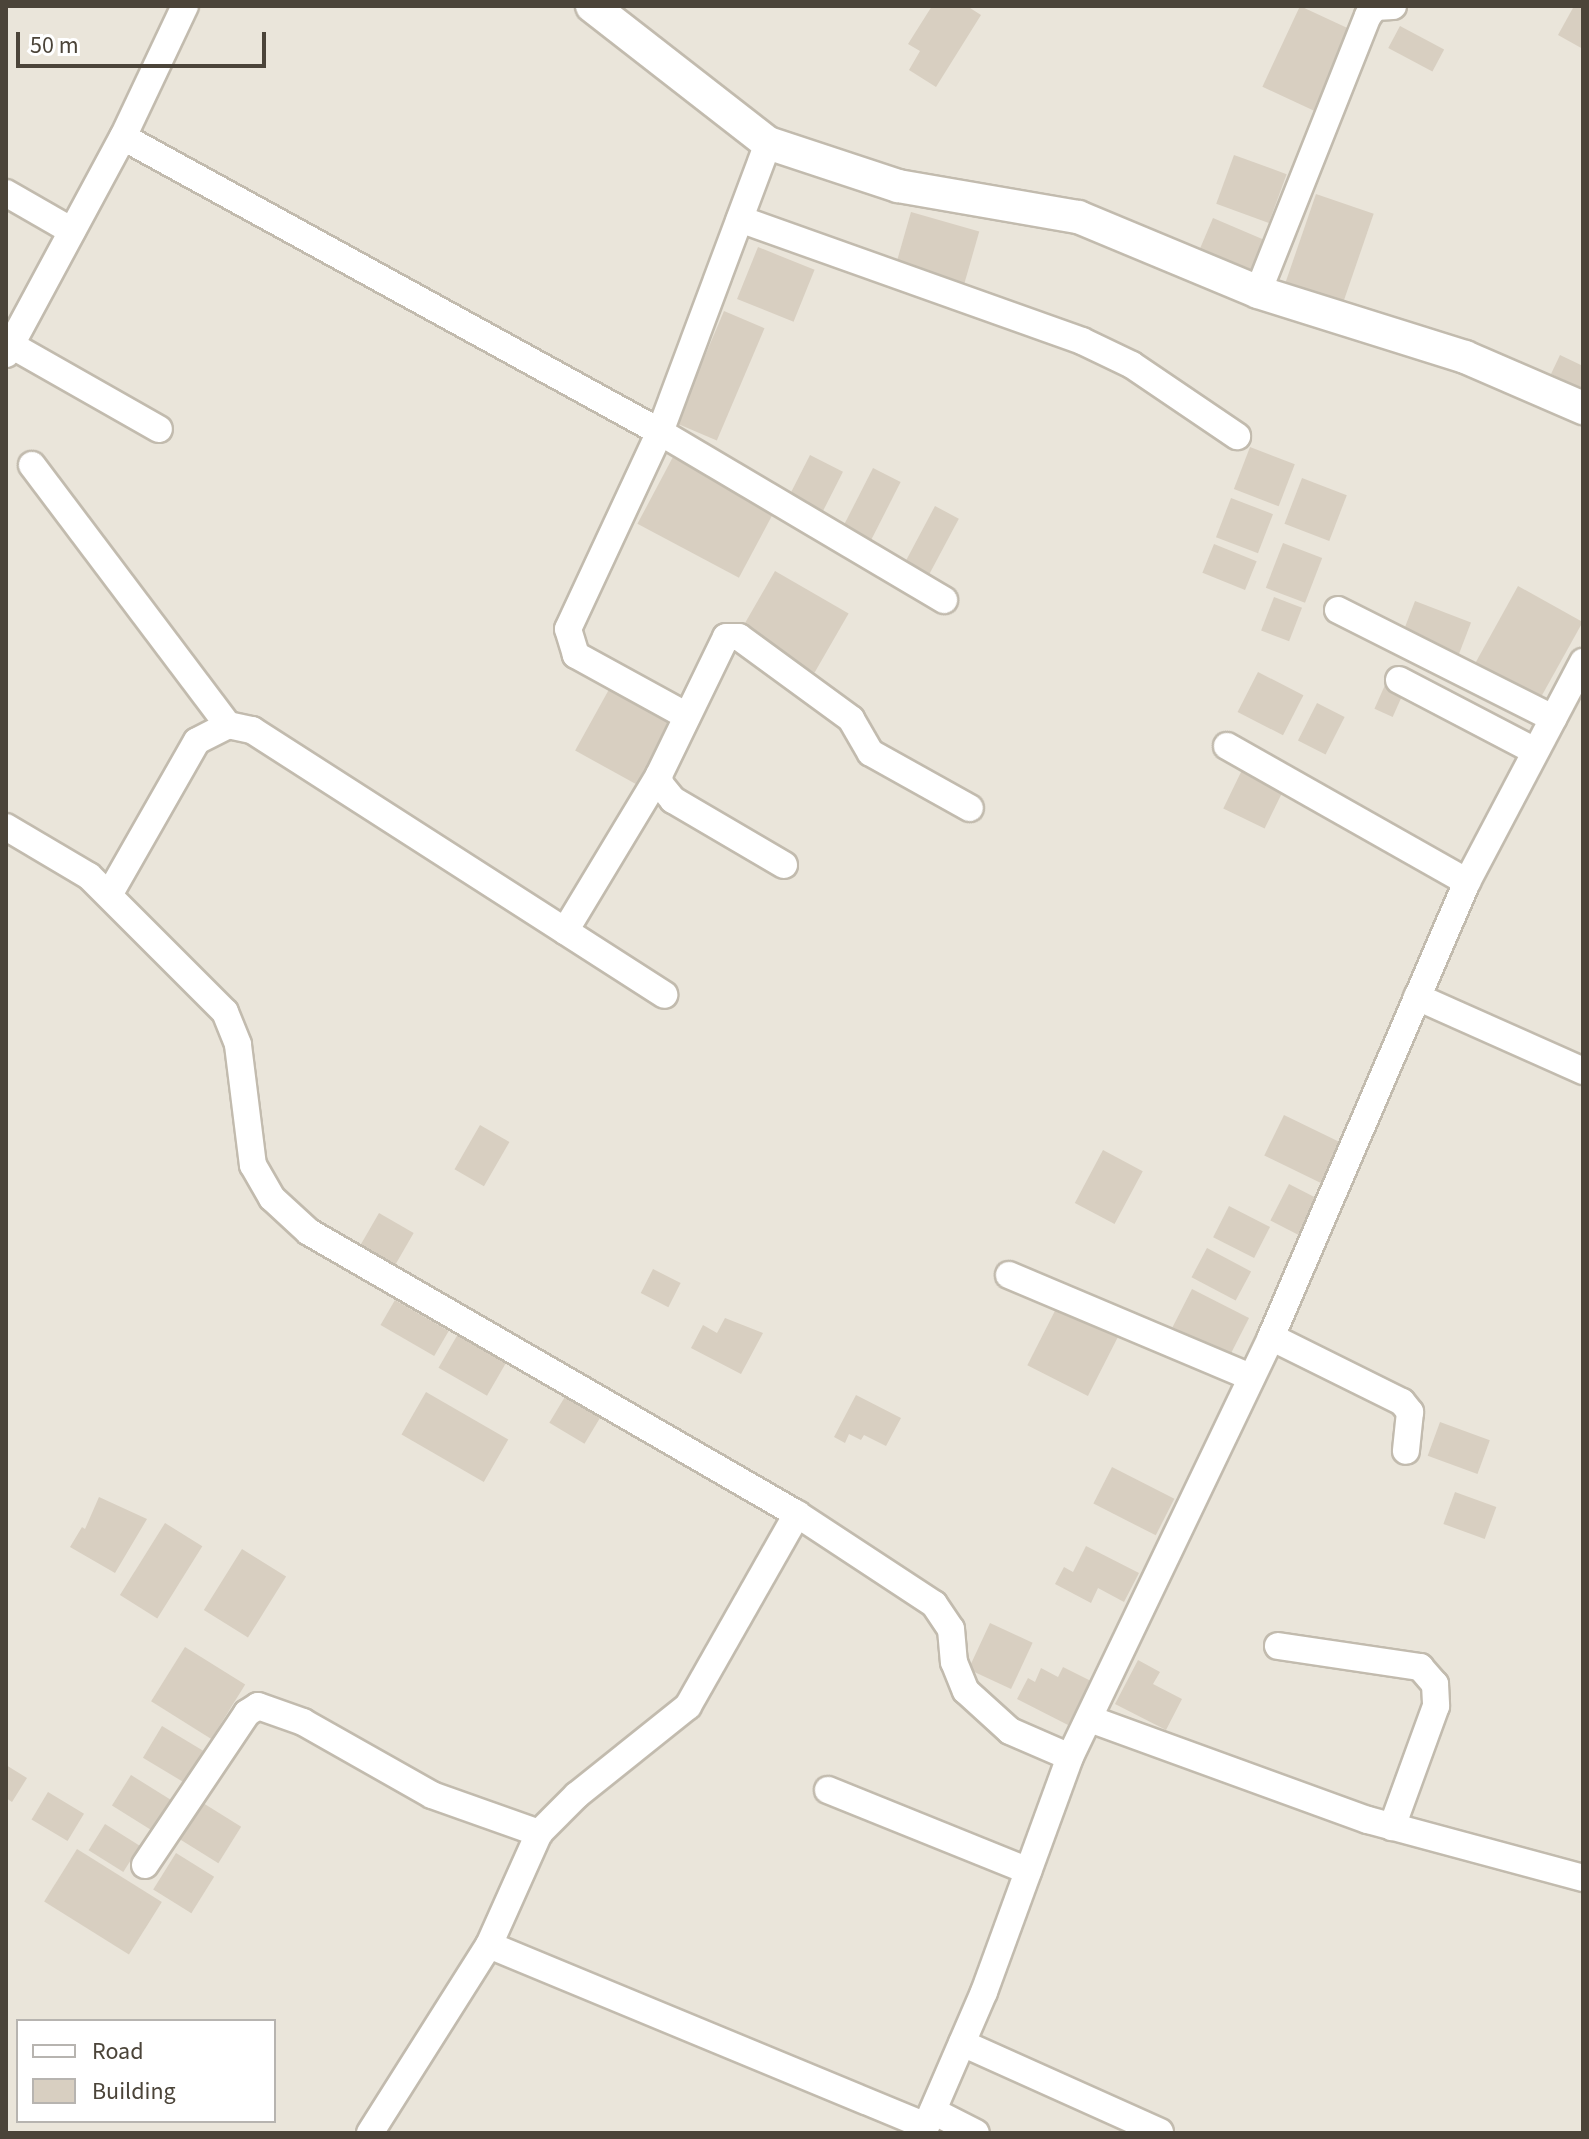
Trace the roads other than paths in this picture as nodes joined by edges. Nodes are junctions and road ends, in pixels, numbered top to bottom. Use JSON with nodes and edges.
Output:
{"nodes":[{"id":1,"x":185,"y":6,"type":"edge"},
{"id":2,"x":592,"y":6,"type":"edge"},
{"id":3,"x":1393,"y":6,"type":"edge"},
{"id":4,"x":123,"y":137,"type":"junction"},
{"id":5,"x":768,"y":143,"type":"junction"},
{"id":6,"x":6,"y":193,"type":"edge"},
{"id":7,"x":740,"y":219,"type":"junction"},
{"id":8,"x":72,"y":231,"type":"junction"},
{"id":9,"x":1258,"y":292,"type":"junction"},
{"id":10,"x":9,"y":350,"type":"edge"},
{"id":11,"x":1583,"y":408,"type":"edge"},
{"id":12,"x":159,"y":429,"type":"dead end"},
{"id":13,"x":660,"y":432,"type":"junction"},
{"id":14,"x":1237,"y":436,"type":"dead end"},
{"id":15,"x":32,"y":465,"type":"dead end"},
{"id":16,"x":944,"y":600,"type":"dead end"},
{"id":17,"x":1338,"y":610,"type":"dead end"},
{"id":18,"x":1583,"y":662,"type":"edge"},
{"id":19,"x":1399,"y":680,"type":"dead end"},
{"id":20,"x":687,"y":716,"type":"junction"},
{"id":21,"x":1553,"y":718,"type":"junction"},
{"id":22,"x":228,"y":725,"type":"junction"},
{"id":23,"x":1227,"y":746,"type":"dead end"},
{"id":24,"x":1535,"y":751,"type":"junction"},
{"id":25,"x":659,"y":775,"type":"junction"},
{"id":26,"x":970,"y":808,"type":"dead end"},
{"id":27,"x":6,"y":827,"type":"edge"},
{"id":28,"x":784,"y":865,"type":"dead end"},
{"id":29,"x":1467,"y":882,"type":"junction"},
{"id":30,"x":109,"y":895,"type":"junction"},
{"id":31,"x":565,"y":931,"type":"junction"},
{"id":32,"x":664,"y":995,"type":"dead end"},
{"id":33,"x":1417,"y":997,"type":"junction"},
{"id":34,"x":1583,"y":1071,"type":"edge"},
{"id":35,"x":1009,"y":1275,"type":"dead end"},
{"id":36,"x":1271,"y":1337,"type":"junction"},
{"id":37,"x":1251,"y":1377,"type":"junction"},
{"id":38,"x":1406,"y":1451,"type":"dead end"},
{"id":39,"x":797,"y":1514,"type":"junction"},
{"id":40,"x":1278,"y":1646,"type":"dead end"},
{"id":41,"x":1090,"y":1719,"type":"junction"},
{"id":42,"x":1070,"y":1757,"type":"junction"},
{"id":43,"x":828,"y":1790,"type":"dead end"},
{"id":44,"x":1392,"y":1827,"type":"junction"},
{"id":45,"x":539,"y":1833,"type":"junction"},
{"id":46,"x":145,"y":1865,"type":"dead end"},
{"id":47,"x":1028,"y":1871,"type":"junction"},
{"id":48,"x":1583,"y":1878,"type":"edge"},
{"id":49,"x":489,"y":1945,"type":"junction"},
{"id":50,"x":962,"y":2043,"type":"junction"},
{"id":51,"x":927,"y":2123,"type":"edge"},
{"id":52,"x":1160,"y":2132,"type":"edge"},
{"id":53,"x":370,"y":2133,"type":"edge"},
{"id":54,"x":976,"y":2133,"type":"edge"}],
"edges":[{"from":1,"to":4,"type":"street"},
{"from":2,"to":5,"type":"street"},
{"from":3,"to":9,"type":"street"},
{"from":4,"to":8,"type":"street"},
{"from":4,"to":13,"type":"street"},
{"from":5,"to":7,"type":"street"},
{"from":5,"to":9,"type":"street"},
{"from":6,"to":8,"type":"street"},
{"from":7,"to":13,"type":"street"},
{"from":7,"to":14,"type":"street"},
{"from":8,"to":10,"type":"street"},
{"from":9,"to":11,"type":"street"},
{"from":10,"to":12,"type":"street"},
{"from":13,"to":16,"type":"street"},
{"from":13,"to":20,"type":"street"},
{"from":15,"to":22,"type":"street"},
{"from":17,"to":21,"type":"street"},
{"from":18,"to":21,"type":"street"},
{"from":19,"to":24,"type":"street"},
{"from":20,"to":25,"type":"street"},
{"from":20,"to":26,"type":"street"},
{"from":21,"to":24,"type":"street"},
{"from":22,"to":30,"type":"street"},
{"from":22,"to":31,"type":"street"},
{"from":23,"to":29,"type":"street"},
{"from":24,"to":29,"type":"street"},
{"from":25,"to":28,"type":"street"},
{"from":25,"to":31,"type":"street"},
{"from":27,"to":30,"type":"street"},
{"from":29,"to":33,"type":"street"},
{"from":30,"to":39,"type":"street"},
{"from":31,"to":32,"type":"street"},
{"from":33,"to":34,"type":"street"},
{"from":33,"to":36,"type":"street"},
{"from":35,"to":37,"type":"street"},
{"from":36,"to":37,"type":"street"},
{"from":36,"to":38,"type":"street"},
{"from":37,"to":41,"type":"street"},
{"from":39,"to":42,"type":"street"},
{"from":39,"to":45,"type":"street"},
{"from":40,"to":44,"type":"street"},
{"from":41,"to":42,"type":"street"},
{"from":41,"to":44,"type":"street"},
{"from":42,"to":47,"type":"street"},
{"from":43,"to":47,"type":"street"},
{"from":44,"to":48,"type":"street"},
{"from":45,"to":46,"type":"street"},
{"from":45,"to":49,"type":"street"},
{"from":47,"to":50,"type":"street"},
{"from":49,"to":51,"type":"street"},
{"from":49,"to":53,"type":"street"},
{"from":50,"to":51,"type":"street"},
{"from":50,"to":52,"type":"street"},
{"from":51,"to":54,"type":"street"}]}
